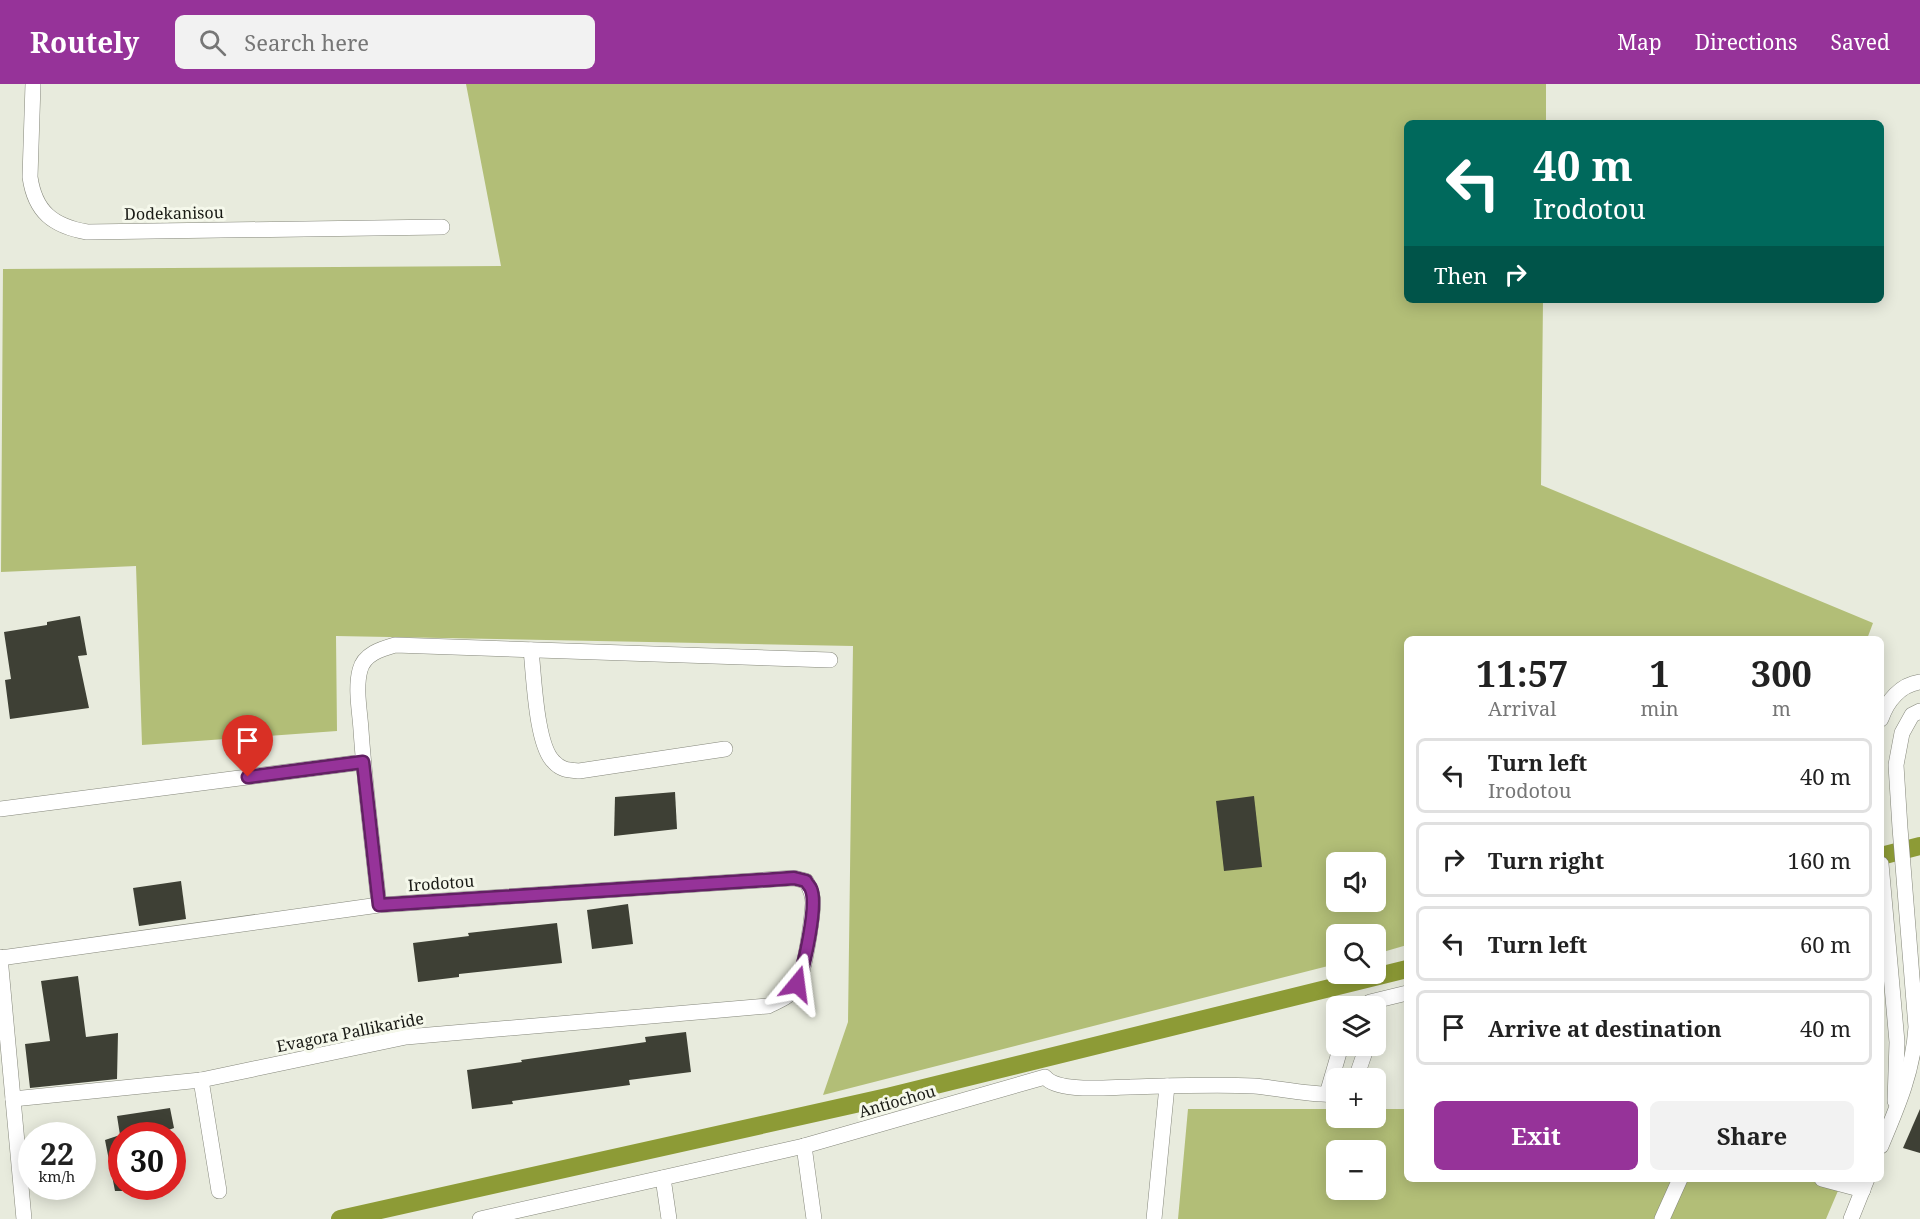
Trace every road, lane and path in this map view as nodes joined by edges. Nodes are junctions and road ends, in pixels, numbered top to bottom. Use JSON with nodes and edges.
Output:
{"nodes":[{"id":1,"x":33,"y":84,"type":"edge"},
{"id":2,"x":442,"y":227,"type":"dead end"},
{"id":3,"x":531,"y":650,"type":"junction"},
{"id":4,"x":831,"y":660,"type":"dead end"},
{"id":5,"x":1920,"y":682,"type":"edge"},
{"id":6,"x":1884,"y":709,"type":"edge"},
{"id":7,"x":1916,"y":713,"type":"edge"},
{"id":8,"x":725,"y":749,"type":"dead end"},
{"id":9,"x":363,"y":762,"type":"junction"},
{"id":10,"x":0,"y":809,"type":"edge"},
{"id":11,"x":1884,"y":901,"type":"edge"},
{"id":12,"x":379,"y":905,"type":"junction"},
{"id":13,"x":0,"y":957,"type":"edge"},
{"id":14,"x":1404,"y":994,"type":"edge"},
{"id":15,"x":1386,"y":999,"type":"edge"},
{"id":16,"x":768,"y":1006,"type":"joint"},
{"id":17,"x":201,"y":1080,"type":"junction"},
{"id":18,"x":1167,"y":1086,"type":"junction"},
{"id":19,"x":1326,"y":1093,"type":"edge"},
{"id":20,"x":13,"y":1100,"type":"junction"},
{"id":21,"x":1895,"y":1113,"type":"junction"},
{"id":22,"x":1884,"y":1139,"type":"edge"},
{"id":23,"x":804,"y":1146,"type":"junction"},
{"id":24,"x":663,"y":1178,"type":"junction"},
{"id":25,"x":1679,"y":1182,"type":"edge"},
{"id":26,"x":1848,"y":1182,"type":"edge"},
{"id":27,"x":1865,"y":1184,"type":"edge"},
{"id":28,"x":219,"y":1191,"type":"dead end"},
{"id":29,"x":24,"y":1219,"type":"edge"},
{"id":30,"x":480,"y":1219,"type":"edge"},
{"id":31,"x":669,"y":1219,"type":"edge"},
{"id":32,"x":814,"y":1219,"type":"edge"},
{"id":33,"x":1154,"y":1219,"type":"edge"},
{"id":34,"x":1662,"y":1219,"type":"edge"},
{"id":35,"x":1851,"y":1219,"type":"edge"}],
"edges":[{"from":1,"to":2,"type":"street","name":"Dodekanisou"},
{"from":3,"to":4,"type":"street"},
{"from":3,"to":8,"type":"street"},
{"from":3,"to":9,"type":"street"},
{"from":5,"to":6,"type":"street"},
{"from":7,"to":21,"type":"street"},
{"from":9,"to":10,"type":"street"},
{"from":9,"to":12,"type":"street"},
{"from":11,"to":21,"type":"street"},
{"from":12,"to":13,"type":"street","name":"Irodotou"},
{"from":12,"to":16,"type":"street","name":"Irodotou"},
{"from":13,"to":20,"type":"street"},
{"from":14,"to":15,"type":"street"},
{"from":16,"to":17,"type":"street","name":"Evagora Pallikaride"},
{"from":17,"to":20,"type":"street","name":"Evagora Pallikaride"},
{"from":17,"to":28,"type":"street"},
{"from":18,"to":19,"type":"street","name":"Antiochou"},
{"from":18,"to":23,"type":"street","name":"Antiochou"},
{"from":18,"to":33,"type":"street"},
{"from":20,"to":29,"type":"street"},
{"from":21,"to":22,"type":"street"},
{"from":23,"to":24,"type":"street","name":"Antiochou"},
{"from":23,"to":32,"type":"street"},
{"from":24,"to":30,"type":"street","name":"Antiochou"},
{"from":24,"to":31,"type":"street"},
{"from":25,"to":34,"type":"street"},
{"from":26,"to":27,"type":"street"},
{"from":27,"to":35,"type":"street"}]}
